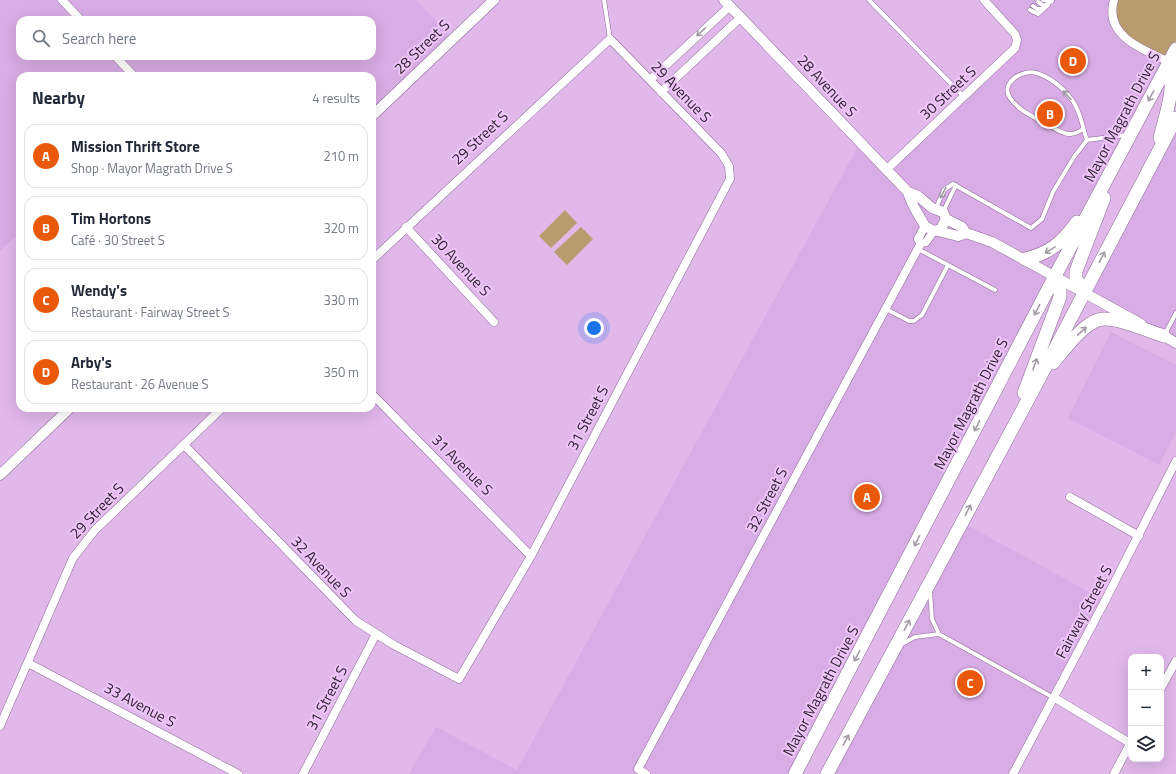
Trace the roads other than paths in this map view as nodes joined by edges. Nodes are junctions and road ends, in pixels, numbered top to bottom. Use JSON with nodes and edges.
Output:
{"nodes":[{"id":1,"x":62,"y":0,"type":"edge"},
{"id":2,"x":494,"y":0,"type":"edge"},
{"id":3,"x":604,"y":0,"type":"edge"},
{"id":4,"x":869,"y":0,"type":"edge"},
{"id":5,"x":984,"y":0,"type":"edge"},
{"id":6,"x":1042,"y":0,"type":"edge"},
{"id":7,"x":1114,"y":0,"type":"edge"},
{"id":8,"x":1052,"y":1,"type":"edge"},
{"id":9,"x":1038,"y":2,"type":"dead end"},
{"id":10,"x":727,"y":3,"type":"edge"},
{"id":11,"x":1048,"y":5,"type":"junction"},
{"id":12,"x":1032,"y":8,"type":"dead end"},
{"id":13,"x":77,"y":16,"type":"edge"},
{"id":14,"x":741,"y":17,"type":"junction"},
{"id":15,"x":610,"y":39,"type":"junction"},
{"id":16,"x":1176,"y":49,"type":"edge"},
{"id":17,"x":119,"y":60,"type":"edge"},
{"id":18,"x":1173,"y":64,"type":"edge"},
{"id":19,"x":130,"y":72,"type":"edge"},
{"id":20,"x":650,"y":80,"type":"junction"},
{"id":21,"x":662,"y":92,"type":"junction"},
{"id":22,"x":964,"y":98,"type":"junction"},
{"id":23,"x":376,"y":112,"type":"edge"},
{"id":24,"x":1176,"y":118,"type":"edge"},
{"id":25,"x":1176,"y":129,"type":"edge"},
{"id":26,"x":1083,"y":130,"type":"junction"},
{"id":27,"x":1128,"y":138,"type":"junction"},
{"id":28,"x":1165,"y":139,"type":"junction"},
{"id":29,"x":1087,"y":140,"type":"junction"},
{"id":30,"x":1155,"y":158,"type":"junction"},
{"id":31,"x":729,"y":166,"type":"joint"},
{"id":32,"x":886,"y":170,"type":"junction"},
{"id":33,"x":956,"y":185,"type":"junction"},
{"id":34,"x":1102,"y":189,"type":"junction"},
{"id":35,"x":908,"y":192,"type":"junction"},
{"id":36,"x":939,"y":212,"type":"junction"},
{"id":37,"x":923,"y":223,"type":"junction"},
{"id":38,"x":406,"y":227,"type":"junction"},
{"id":39,"x":936,"y":231,"type":"junction"},
{"id":40,"x":966,"y":233,"type":"junction"},
{"id":41,"x":920,"y":246,"type":"junction"},
{"id":42,"x":376,"y":256,"type":"edge"},
{"id":43,"x":1025,"y":259,"type":"junction"},
{"id":44,"x":948,"y":265,"type":"junction"},
{"id":45,"x":1055,"y":276,"type":"junction"},
{"id":46,"x":995,"y":290,"type":"dead end"},
{"id":47,"x":1084,"y":292,"type":"junction"},
{"id":48,"x":886,"y":309,"type":"junction"},
{"id":49,"x":1176,"y":313,"type":"edge"},
{"id":50,"x":494,"y":322,"type":"dead end"},
{"id":51,"x":1164,"y":336,"type":"junction"},
{"id":52,"x":1176,"y":343,"type":"edge"},
{"id":53,"x":1038,"y":381,"type":"junction"},
{"id":54,"x":376,"y":398,"type":"edge"},
{"id":55,"x":66,"y":412,"type":"edge"},
{"id":56,"x":218,"y":412,"type":"edge"},
{"id":57,"x":1006,"y":440,"type":"junction"},
{"id":58,"x":185,"y":446,"type":"junction"},
{"id":59,"x":1176,"y":462,"type":"edge"},
{"id":60,"x":0,"y":475,"type":"edge"},
{"id":61,"x":1070,"y":497,"type":"dead end"},
{"id":62,"x":1139,"y":536,"type":"junction"},
{"id":63,"x":531,"y":556,"type":"junction"},
{"id":64,"x":930,"y":582,"type":"junction"},
{"id":65,"x":376,"y":634,"type":"junction"},
{"id":66,"x":939,"y":634,"type":"junction"},
{"id":67,"x":892,"y":654,"type":"junction"},
{"id":68,"x":1176,"y":661,"type":"edge"},
{"id":69,"x":28,"y":663,"type":"junction"},
{"id":70,"x":460,"y":679,"type":"joint"},
{"id":71,"x":843,"y":683,"type":"junction"},
{"id":72,"x":1164,"y":683,"type":"edge"},
{"id":73,"x":1055,"y":698,"type":"junction"},
{"id":74,"x":0,"y":726,"type":"edge"},
{"id":75,"x":1128,"y":740,"type":"edge"},
{"id":76,"x":1128,"y":748,"type":"edge"},
{"id":77,"x":806,"y":752,"type":"junction"},
{"id":78,"x":238,"y":774,"type":"edge"},
{"id":79,"x":302,"y":774,"type":"edge"},
{"id":80,"x":646,"y":774,"type":"edge"},
{"id":81,"x":790,"y":774,"type":"edge"},
{"id":82,"x":794,"y":774,"type":"edge"},
{"id":83,"x":803,"y":774,"type":"edge"},
{"id":84,"x":827,"y":774,"type":"edge"},
{"id":85,"x":1013,"y":774,"type":"edge"},
{"id":86,"x":1114,"y":774,"type":"edge"}],
"edges":[{"from":1,"to":13,"type":"street"},
{"from":2,"to":23,"type":"street","name":"28 Street S"},
{"from":3,"to":15,"type":"lane"},
{"from":4,"to":22,"type":"lane"},
{"from":5,"to":22,"type":"street","name":"30 Street S"},
{"from":6,"to":8,"type":"lane"},
{"from":7,"to":18,"type":"street"},
{"from":8,"to":11,"type":"lane"},
{"from":9,"to":11,"type":"lane"},
{"from":10,"to":14,"type":"street","name":"28 Avenue S"},
{"from":10,"to":20,"type":"street","one_way":true},
{"from":11,"to":12,"type":"lane"},
{"from":14,"to":21,"type":"street"},
{"from":14,"to":32,"type":"street","name":"28 Avenue S"},
{"from":15,"to":20,"type":"street","name":"29 Avenue S"},
{"from":15,"to":38,"type":"street","name":"29 Street S"},
{"from":16,"to":18,"type":"main road","name":"Mayor Magrath Drive S"},
{"from":17,"to":19,"type":"street"},
{"from":18,"to":27,"type":"main road","name":"Mayor Magrath Drive S","one_way":true},
{"from":18,"to":30,"type":"main road"},
{"from":20,"to":21,"type":"street","name":"29 Avenue S"},
{"from":21,"to":31,"type":"street","name":"29 Avenue S"},
{"from":22,"to":32,"type":"street","name":"30 Street S"},
{"from":24,"to":28,"type":"main road"},
{"from":25,"to":28,"type":"lane"},
{"from":26,"to":26,"type":"lane","one_way":true},
{"from":26,"to":29,"type":"lane"},
{"from":27,"to":29,"type":"lane"},
{"from":27,"to":34,"type":"main road","name":"Mayor Magrath Drive S"},
{"from":27,"to":47,"type":"main road"},
{"from":28,"to":30,"type":"main road"},
{"from":29,"to":33,"type":"lane"},
{"from":47,"to":30,"type":"main road","one_way":true},
{"from":31,"to":63,"type":"street","name":"31 Street S"},
{"from":32,"to":35,"type":"street","name":"28 Avenue S"},
{"from":33,"to":36,"type":"lane"},
{"from":33,"to":36,"type":"lane","one_way":true},
{"from":34,"to":43,"type":"main road","one_way":true},
{"from":34,"to":45,"type":"main road","name":"Mayor Magrath Drive S"},
{"from":35,"to":36,"type":"street","name":"28 Avenue S"},
{"from":35,"to":37,"type":"street","name":"28 Avenue S"},
{"from":36,"to":37,"type":"street"},
{"from":36,"to":39,"type":"street"},
{"from":36,"to":40,"type":"street","name":"28 Avenue S"},
{"from":37,"to":39,"type":"street","name":"28 Avenue S"},
{"from":37,"to":41,"type":"street","name":"32 Street S"},
{"from":38,"to":42,"type":"street","name":"29 Street S"},
{"from":38,"to":50,"type":"street","name":"30 Avenue S"},
{"from":39,"to":40,"type":"street","name":"28 Avenue S"},
{"from":39,"to":41,"type":"street","name":"32 Street S"},
{"from":40,"to":43,"type":"street","name":"28 Avenue S"},
{"from":41,"to":44,"type":"lane"},
{"from":41,"to":48,"type":"street","name":"32 Street S"},
{"from":43,"to":45,"type":"street","name":"28 Avenue S"},
{"from":44,"to":46,"type":"lane"},
{"from":44,"to":48,"type":"lane"},
{"from":45,"to":47,"type":"street","name":"28 Avenue S"},
{"from":57,"to":45,"type":"main road","one_way":true},
{"from":45,"to":71,"type":"main road","name":"Mayor Magrath Drive S","one_way":true},
{"from":47,"to":51,"type":"street","name":"28 Avenue S"},
{"from":47,"to":53,"type":"main road"},
{"from":48,"to":80,"type":"street","name":"32 Street S"},
{"from":49,"to":51,"type":"lane"},
{"from":51,"to":52,"type":"street","name":"28 Avenue S"},
{"from":53,"to":51,"type":"main road","one_way":true},
{"from":53,"to":57,"type":"main road"},
{"from":54,"to":63,"type":"street","name":"31 Avenue S"},
{"from":55,"to":60,"type":"street"},
{"from":56,"to":58,"type":"street","name":"29 Street S"},
{"from":64,"to":57,"type":"main road","one_way":true},
{"from":58,"to":65,"type":"street","name":"32 Avenue S"},
{"from":58,"to":69,"type":"street","name":"29 Street S"},
{"from":59,"to":62,"type":"street","name":"Fairway Street S"},
{"from":61,"to":62,"type":"street"},
{"from":62,"to":73,"type":"street","name":"Fairway Street S"},
{"from":63,"to":70,"type":"street","name":"31 Street S"},
{"from":64,"to":66,"type":"lane"},
{"from":67,"to":64,"type":"main road","one_way":true},
{"from":65,"to":70,"type":"street","name":"32 Avenue S"},
{"from":65,"to":79,"type":"street","name":"31 Street S"},
{"from":66,"to":67,"type":"lane"},
{"from":66,"to":73,"type":"lane"},
{"from":84,"to":67,"type":"main road","one_way":true},
{"from":68,"to":72,"type":"street"},
{"from":69,"to":74,"type":"street","name":"29 Street S"},
{"from":69,"to":78,"type":"street","name":"33 Avenue S"},
{"from":71,"to":77,"type":"main road","name":"Mayor Magrath Drive S"},
{"from":71,"to":83,"type":"main road"},
{"from":73,"to":75,"type":"street"},
{"from":73,"to":85,"type":"street","name":"Fairway Street S"},
{"from":76,"to":86,"type":"street"},
{"from":77,"to":81,"type":"main road"},
{"from":77,"to":82,"type":"main road","name":"Mayor Magrath Drive S"}]}
